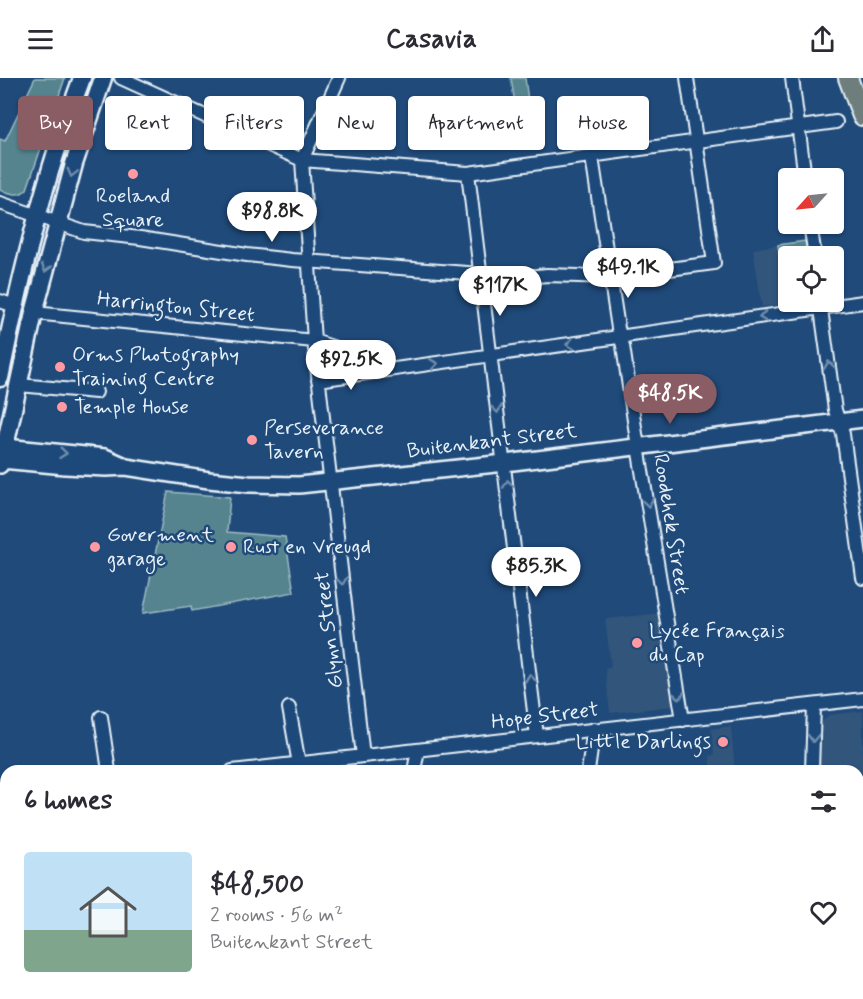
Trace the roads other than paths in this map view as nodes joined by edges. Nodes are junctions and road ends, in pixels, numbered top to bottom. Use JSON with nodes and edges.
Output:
{"nodes":[{"id":1,"x":82,"y":78,"type":"edge"},
{"id":2,"x":103,"y":78,"type":"edge"},
{"id":3,"x":121,"y":78,"type":"edge"},
{"id":4,"x":339,"y":78,"type":"edge"},
{"id":5,"x":687,"y":78,"type":"edge"},
{"id":6,"x":792,"y":78,"type":"edge"},
{"id":7,"x":848,"y":78,"type":"edge"},
{"id":8,"x":863,"y":118,"type":"edge"},
{"id":9,"x":836,"y":122,"type":"dead end"},
{"id":10,"x":798,"y":127,"type":"junction"},
{"id":11,"x":697,"y":141,"type":"junction"},
{"id":12,"x":592,"y":157,"type":"junction"},
{"id":13,"x":302,"y":160,"type":"junction"},
{"id":14,"x":804,"y":168,"type":"edge"},
{"id":15,"x":468,"y":173,"type":"junction"},
{"id":16,"x":0,"y":202,"type":"edge"},
{"id":17,"x":38,"y":216,"type":"junction"},
{"id":18,"x":59,"y":223,"type":"junction"},
{"id":19,"x":308,"y":261,"type":"junction"},
{"id":20,"x":610,"y":277,"type":"junction"},
{"id":21,"x":481,"y":278,"type":"junction"},
{"id":22,"x":863,"y":302,"type":"edge"},
{"id":23,"x":8,"y":303,"type":"edge"},
{"id":24,"x":844,"y":303,"type":"edge"},
{"id":25,"x":778,"y":312,"type":"edge"},
{"id":26,"x":821,"y":312,"type":"edge"},
{"id":27,"x":34,"y":313,"type":"junction"},
{"id":28,"x":621,"y":336,"type":"junction"},
{"id":29,"x":314,"y":340,"type":"junction"},
{"id":30,"x":489,"y":355,"type":"junction"},
{"id":31,"x":380,"y":372,"type":"junction"},
{"id":32,"x":0,"y":378,"type":"edge"},
{"id":33,"x":318,"y":380,"type":"junction"},
{"id":34,"x":19,"y":385,"type":"junction"},
{"id":35,"x":96,"y":392,"type":"dead end"},
{"id":36,"x":863,"y":418,"type":"edge"},
{"id":37,"x":839,"y":422,"type":"junction"},
{"id":38,"x":639,"y":445,"type":"junction"},
{"id":39,"x":1,"y":455,"type":"edge"},
{"id":40,"x":505,"y":463,"type":"junction"},
{"id":41,"x":331,"y":482,"type":"junction"},
{"id":42,"x":863,"y":578,"type":"edge"},
{"id":43,"x":863,"y":699,"type":"edge"},
{"id":44,"x":813,"y":705,"type":"junction"},
{"id":45,"x":289,"y":708,"type":"dead end"},
{"id":46,"x":102,"y":717,"type":"dead end"},
{"id":47,"x":683,"y":720,"type":"junction"},
{"id":48,"x":594,"y":729,"type":"junction"},
{"id":49,"x":537,"y":736,"type":"junction"},
{"id":50,"x":418,"y":750,"type":"junction"},
{"id":51,"x":363,"y":756,"type":"junction"},
{"id":52,"x":302,"y":763,"type":"junction"},
{"id":53,"x":108,"y":765,"type":"edge"},
{"id":54,"x":284,"y":765,"type":"edge"},
{"id":55,"x":310,"y":765,"type":"edge"},
{"id":56,"x":415,"y":765,"type":"edge"},
{"id":57,"x":589,"y":765,"type":"edge"},
{"id":58,"x":812,"y":765,"type":"edge"}],
"edges":[{"from":1,"to":17,"type":"main road"},
{"from":2,"to":18,"type":"main road","one_way":true},
{"from":3,"to":13,"type":"street"},
{"from":4,"to":13,"type":"street","name":"Glynn Street"},
{"from":5,"to":11,"type":"street"},
{"from":6,"to":10,"type":"street"},
{"from":7,"to":8,"type":"main road"},
{"from":9,"to":10,"type":"street"},
{"from":10,"to":11,"type":"street"},
{"from":10,"to":14,"type":"street"},
{"from":11,"to":12,"type":"street"},
{"from":11,"to":20,"type":"street"},
{"from":12,"to":15,"type":"street"},
{"from":12,"to":20,"type":"street","name":"Roodehek Street"},
{"from":13,"to":15,"type":"street"},
{"from":13,"to":19,"type":"street","name":"Glynn Street"},
{"from":15,"to":21,"type":"street"},
{"from":16,"to":17,"type":"street"},
{"from":17,"to":18,"type":"street"},
{"from":17,"to":23,"type":"main road"},
{"from":18,"to":19,"type":"street"},
{"from":18,"to":27,"type":"main road","one_way":true},
{"from":19,"to":21,"type":"street"},
{"from":19,"to":29,"type":"street","name":"Glynn Street"},
{"from":20,"to":21,"type":"street"},
{"from":20,"to":28,"type":"street","name":"Roodehek Street"},
{"from":21,"to":30,"type":"street"},
{"from":22,"to":24,"type":"street"},
{"from":23,"to":32,"type":"main road"},
{"from":25,"to":28,"type":"street","one_way":true},
{"from":37,"to":26,"type":"street","one_way":true},
{"from":27,"to":29,"type":"street","name":"Harrington Street"},
{"from":27,"to":34,"type":"main road"},
{"from":28,"to":30,"type":"street","one_way":true},
{"from":28,"to":38,"type":"street","name":"Roodehek Street"},
{"from":29,"to":31,"type":"street","name":"Harrington Street"},
{"from":29,"to":33,"type":"street","name":"Glynn Street"},
{"from":31,"to":30,"type":"street","one_way":true},
{"from":30,"to":40,"type":"street","one_way":true},
{"from":31,"to":33,"type":"street"},
{"from":33,"to":41,"type":"street","name":"Glynn Street"},
{"from":34,"to":35,"type":"street"},
{"from":34,"to":39,"type":"main road"},
{"from":36,"to":37,"type":"street","name":"Buitenkant Street"},
{"from":37,"to":38,"type":"street","name":"Buitenkant Street"},
{"from":37,"to":42,"type":"street"},
{"from":38,"to":40,"type":"street","name":"Buitenkant Street"},
{"from":38,"to":47,"type":"street","name":"Roodehek Street","one_way":true},
{"from":39,"to":41,"type":"street","name":"Buitenkant Street"},
{"from":40,"to":41,"type":"street","name":"Buitenkant Street"},
{"from":49,"to":40,"type":"street","one_way":true},
{"from":41,"to":51,"type":"street","name":"Glynn Street","one_way":true},
{"from":43,"to":44,"type":"street","name":"Hope Street"},
{"from":44,"to":47,"type":"street","name":"Hope Street"},
{"from":44,"to":58,"type":"street","one_way":true},
{"from":45,"to":52,"type":"street"},
{"from":46,"to":53,"type":"street"},
{"from":47,"to":48,"type":"street","name":"Hope Street"},
{"from":48,"to":49,"type":"street","name":"Hope Street"},
{"from":48,"to":57,"type":"street"},
{"from":49,"to":50,"type":"street","name":"Hope Street"},
{"from":50,"to":51,"type":"street","name":"Hope Street"},
{"from":50,"to":56,"type":"street"},
{"from":51,"to":52,"type":"street","name":"Hope Street"},
{"from":52,"to":54,"type":"street","name":"Hope Street"},
{"from":52,"to":55,"type":"street"}]}
